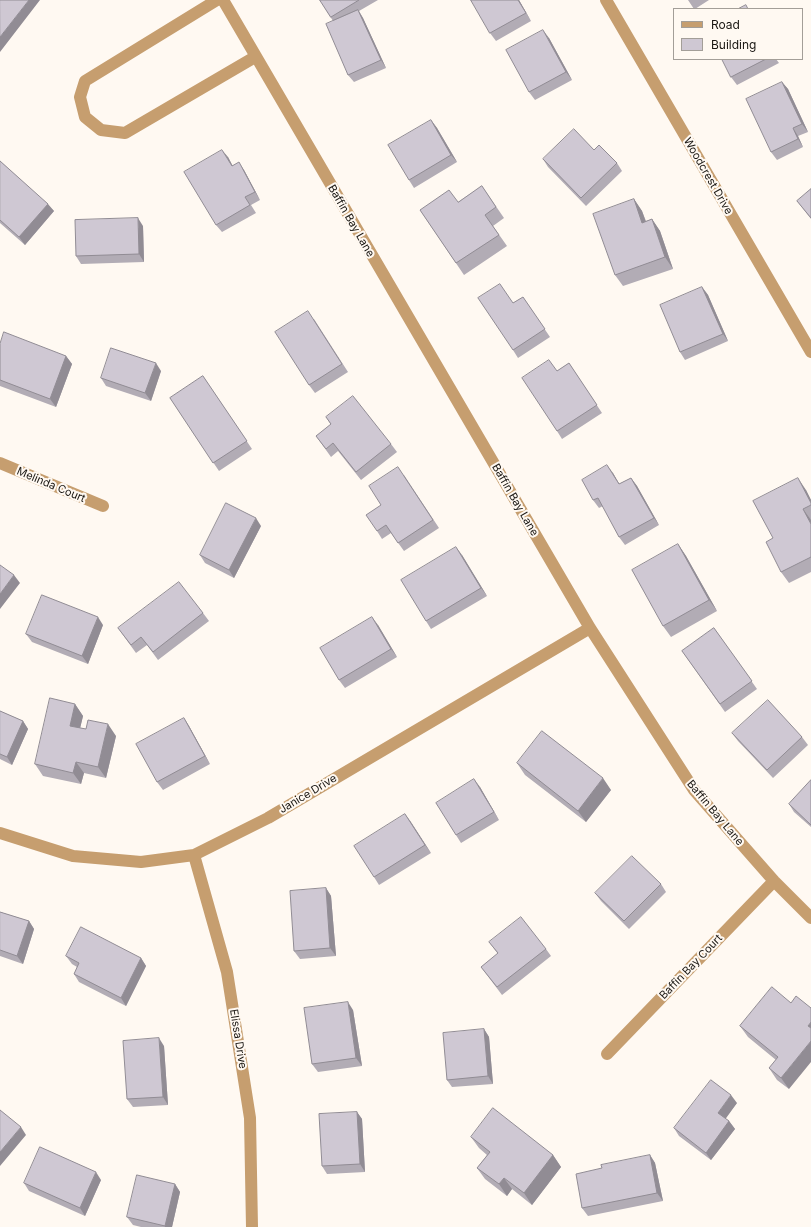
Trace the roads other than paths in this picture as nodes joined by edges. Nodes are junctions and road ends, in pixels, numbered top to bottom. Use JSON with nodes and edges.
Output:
{"nodes":[{"id":1,"x":217,"y":0,"type":"edge"},
{"id":2,"x":223,"y":0,"type":"edge"},
{"id":3,"x":606,"y":0,"type":"edge"},
{"id":4,"x":255,"y":57,"type":"junction"},
{"id":5,"x":811,"y":352,"type":"edge"},
{"id":6,"x":0,"y":463,"type":"edge"},
{"id":7,"x":102,"y":506,"type":"dead end"},
{"id":8,"x":590,"y":628,"type":"junction"},
{"id":9,"x":0,"y":833,"type":"edge"},
{"id":10,"x":194,"y":855,"type":"junction"},
{"id":11,"x":774,"y":881,"type":"junction"},
{"id":12,"x":811,"y":918,"type":"edge"},
{"id":13,"x":608,"y":1054,"type":"dead end"},
{"id":14,"x":252,"y":1227,"type":"edge"}],
"edges":[{"from":1,"to":4,"type":"street"},
{"from":2,"to":4,"type":"street","name":"Baffin Bay Lane"},
{"from":3,"to":5,"type":"street","name":"Woodcrest Drive"},
{"from":4,"to":8,"type":"street","name":"Baffin Bay Lane"},
{"from":6,"to":7,"type":"street","name":"Melinda Court"},
{"from":8,"to":10,"type":"street","name":"Janice Drive"},
{"from":8,"to":11,"type":"street","name":"Baffin Bay Lane"},
{"from":9,"to":10,"type":"street","name":"Janice Drive"},
{"from":10,"to":14,"type":"street","name":"Elissa Drive"},
{"from":11,"to":12,"type":"street","name":"Baffin Bay Lane"},
{"from":11,"to":13,"type":"street","name":"Baffin Bay Court"}]}
